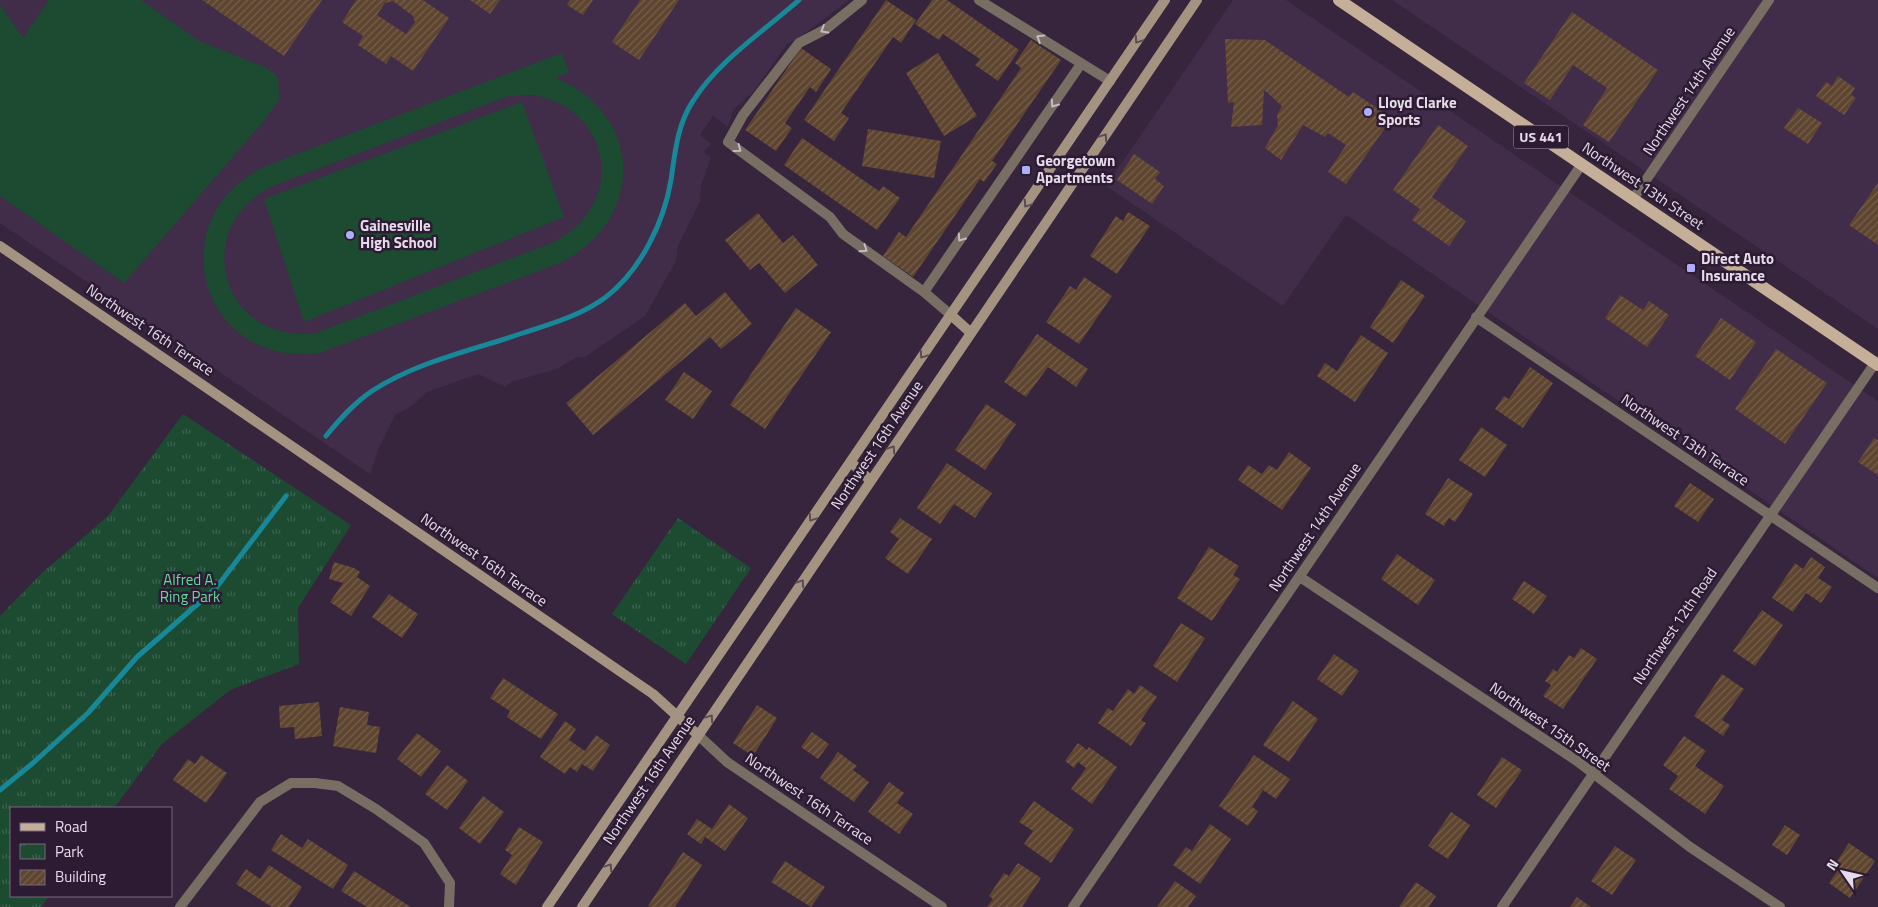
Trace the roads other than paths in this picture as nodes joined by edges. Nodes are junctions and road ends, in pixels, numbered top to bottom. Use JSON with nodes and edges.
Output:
{"nodes":[{"id":1,"x":862,"y":0,"type":"edge"},
{"id":2,"x":979,"y":0,"type":"edge"},
{"id":3,"x":1165,"y":0,"type":"edge"},
{"id":4,"x":1197,"y":0,"type":"edge"},
{"id":5,"x":1339,"y":0,"type":"edge"},
{"id":6,"x":1769,"y":0,"type":"edge"},
{"id":7,"x":1081,"y":64,"type":"junction"},
{"id":8,"x":1110,"y":81,"type":"junction"},
{"id":9,"x":1582,"y":164,"type":"junction"},
{"id":10,"x":1633,"y":199,"type":"junction"},
{"id":11,"x":0,"y":246,"type":"edge"},
{"id":12,"x":924,"y":292,"type":"junction"},
{"id":13,"x":951,"y":315,"type":"junction"},
{"id":14,"x":1476,"y":317,"type":"junction"},
{"id":15,"x":971,"y":334,"type":"junction"},
{"id":16,"x":1876,"y":364,"type":"edge"},
{"id":17,"x":851,"y":462,"type":"junction"},
{"id":18,"x":871,"y":481,"type":"junction"},
{"id":19,"x":1769,"y":514,"type":"junction"},
{"id":20,"x":1300,"y":576,"type":"junction"},
{"id":21,"x":1878,"y":588,"type":"edge"},
{"id":22,"x":677,"y":716,"type":"junction"},
{"id":23,"x":698,"y":735,"type":"junction"},
{"id":24,"x":1593,"y":773,"type":"junction"},
{"id":25,"x":180,"y":907,"type":"edge"},
{"id":26,"x":449,"y":907,"type":"edge"},
{"id":27,"x":546,"y":907,"type":"edge"},
{"id":28,"x":582,"y":907,"type":"edge"},
{"id":29,"x":942,"y":907,"type":"edge"},
{"id":30,"x":1073,"y":907,"type":"edge"},
{"id":31,"x":1502,"y":907,"type":"edge"},
{"id":32,"x":1780,"y":907,"type":"edge"}],
"edges":[{"from":1,"to":12,"type":"street","one_way":true},
{"from":7,"to":2,"type":"street","one_way":true},
{"from":3,"to":8,"type":"main road","name":"Northwest 16th Avenue","one_way":true},
{"from":15,"to":4,"type":"main road","name":"Northwest 16th Avenue","one_way":true},
{"from":5,"to":9,"type":"main road","name":"Northwest 13th Street","number":"US 441"},
{"from":6,"to":10,"type":"street","name":"Northwest 14th Avenue"},
{"from":7,"to":8,"type":"street"},
{"from":7,"to":12,"type":"street","one_way":true},
{"from":8,"to":13,"type":"main road","name":"Northwest 16th Avenue","one_way":true},
{"from":9,"to":10,"type":"main road","name":"Northwest 13th Street","number":"US 441"},
{"from":9,"to":14,"type":"street","name":"Northwest 14th Avenue"},
{"from":10,"to":16,"type":"main road","name":"Northwest 13th Street","number":"US 441"},
{"from":11,"to":22,"type":"main road","name":"Northwest 16th Terrace"},
{"from":12,"to":13,"type":"street"},
{"from":13,"to":15,"type":"main road"},
{"from":13,"to":17,"type":"main road","name":"Northwest 16th Avenue","one_way":true},
{"from":14,"to":19,"type":"street","name":"Northwest 13th Terrace"},
{"from":14,"to":20,"type":"street","name":"Northwest 14th Avenue"},
{"from":18,"to":15,"type":"main road","name":"Northwest 16th Avenue","one_way":true},
{"from":16,"to":19,"type":"street","name":"Northwest 12th Road"},
{"from":17,"to":18,"type":"main road"},
{"from":17,"to":22,"type":"main road","name":"Northwest 16th Avenue","one_way":true},
{"from":23,"to":18,"type":"main road","name":"Northwest 16th Avenue","one_way":true},
{"from":19,"to":21,"type":"street","name":"Northwest 13th Terrace"},
{"from":19,"to":24,"type":"street","name":"Northwest 12th Road"},
{"from":20,"to":24,"type":"street","name":"Northwest 15th Street"},
{"from":20,"to":30,"type":"street","name":"Northwest 14th Avenue"},
{"from":22,"to":23,"type":"main road","name":"Northwest 16th Terrace"},
{"from":22,"to":27,"type":"main road","name":"Northwest 16th Avenue"},
{"from":28,"to":23,"type":"main road","name":"Northwest 16th Avenue","one_way":true},
{"from":23,"to":29,"type":"street","name":"Northwest 16th Terrace"},
{"from":24,"to":31,"type":"street","name":"Northwest 12th Road"},
{"from":24,"to":32,"type":"street","name":"Northwest 15th Street"},
{"from":25,"to":26,"type":"street"}]}
